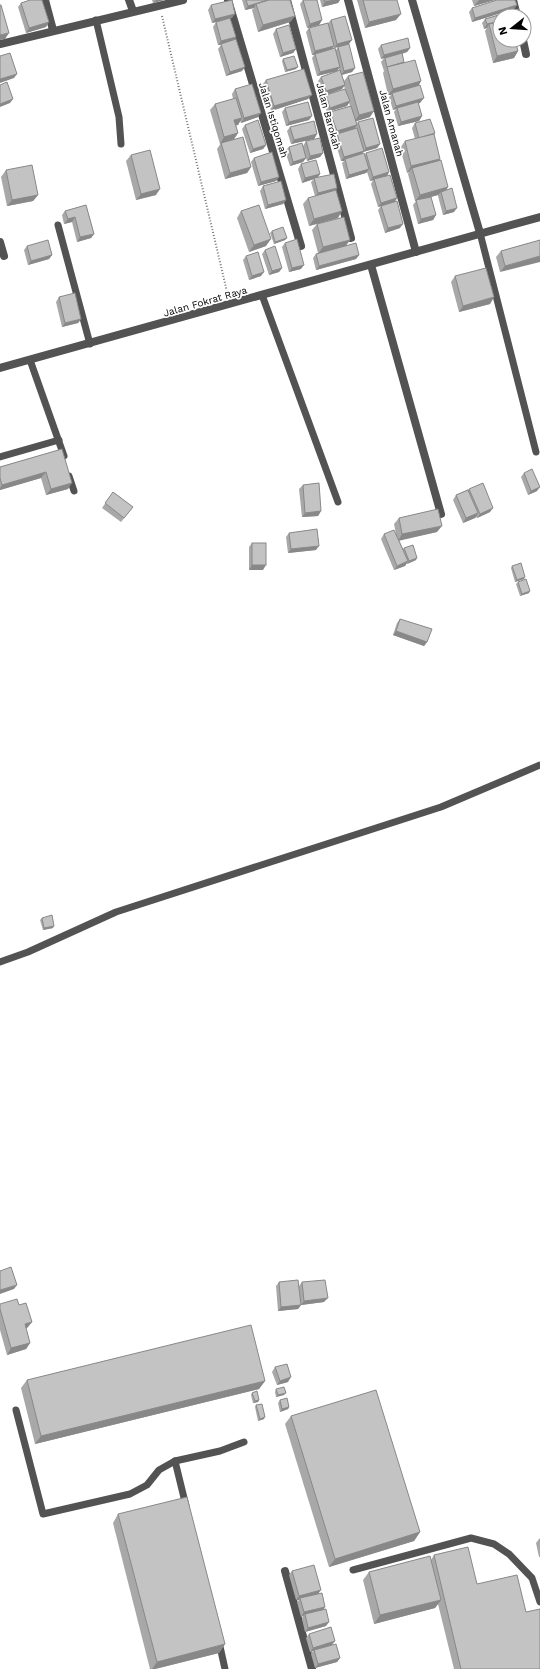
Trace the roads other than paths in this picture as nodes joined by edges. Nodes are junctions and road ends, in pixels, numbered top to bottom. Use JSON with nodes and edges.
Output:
{"nodes":[{"id":1,"x":45,"y":0,"type":"edge"},
{"id":2,"x":130,"y":0,"type":"edge"},
{"id":3,"x":183,"y":0,"type":"edge"},
{"id":4,"x":228,"y":0,"type":"edge"},
{"id":5,"x":287,"y":0,"type":"edge"},
{"id":6,"x":348,"y":0,"type":"edge"},
{"id":7,"x":412,"y":0,"type":"edge"},
{"id":8,"x":133,"y":11,"type":"junction"},
{"id":9,"x":96,"y":20,"type":"junction"},
{"id":10,"x":53,"y":30,"type":"junction"},
{"id":11,"x":0,"y":44,"type":"edge"},
{"id":12,"x":525,"y":48,"type":"edge"},
{"id":13,"x":526,"y":54,"type":"dead end"},
{"id":14,"x":121,"y":144,"type":"dead end"},
{"id":15,"x":540,"y":217,"type":"edge"},
{"id":16,"x":58,"y":225,"type":"dead end"},
{"id":17,"x":480,"y":233,"type":"junction"},
{"id":18,"x":351,"y":238,"type":"edge"},
{"id":19,"x":0,"y":242,"type":"edge"},
{"id":20,"x":301,"y":246,"type":"dead end"},
{"id":21,"x":416,"y":252,"type":"junction"},
{"id":22,"x":4,"y":256,"type":"dead end"},
{"id":23,"x":371,"y":265,"type":"junction"},
{"id":24,"x":262,"y":295,"type":"junction"},
{"id":25,"x":90,"y":344,"type":"junction"},
{"id":26,"x":30,"y":360,"type":"junction"},
{"id":27,"x":0,"y":368,"type":"edge"},
{"id":28,"x":59,"y":440,"type":"junction"},
{"id":29,"x":536,"y":452,"type":"dead end"},
{"id":30,"x":0,"y":457,"type":"edge"},
{"id":31,"x":74,"y":491,"type":"dead end"},
{"id":32,"x":338,"y":502,"type":"dead end"},
{"id":33,"x":441,"y":514,"type":"edge"},
{"id":34,"x":540,"y":765,"type":"edge"},
{"id":35,"x":0,"y":962,"type":"edge"},
{"id":36,"x":16,"y":1410,"type":"dead end"},
{"id":37,"x":244,"y":1442,"type":"dead end"},
{"id":38,"x":175,"y":1461,"type":"junction"},
{"id":39,"x":188,"y":1515,"type":"edge"},
{"id":40,"x":353,"y":1570,"type":"dead end"},
{"id":41,"x":285,"y":1571,"type":"dead end"},
{"id":42,"x":540,"y":1602,"type":"edge"},
{"id":43,"x":216,"y":1631,"type":"edge"},
{"id":44,"x":225,"y":1669,"type":"edge"},
{"id":45,"x":312,"y":1669,"type":"edge"}],
"edges":[{"from":1,"to":10,"type":"street"},
{"from":2,"to":8,"type":"street"},
{"from":3,"to":8,"type":"street"},
{"from":4,"to":20,"type":"street","name":"Jalan Istiqomah"},
{"from":5,"to":18,"type":"street","name":"Jalan Barokah"},
{"from":6,"to":21,"type":"street","name":"Jalan Amanah"},
{"from":7,"to":17,"type":"street"},
{"from":8,"to":9,"type":"street"},
{"from":9,"to":10,"type":"street"},
{"from":9,"to":14,"type":"lane"},
{"from":10,"to":11,"type":"street"},
{"from":12,"to":13,"type":"street"},
{"from":15,"to":17,"type":"street","name":"Jalan Fokrat Raya"},
{"from":16,"to":25,"type":"lane"},
{"from":17,"to":21,"type":"street","name":"Jalan Fokrat Raya"},
{"from":17,"to":29,"type":"lane"},
{"from":19,"to":22,"type":"street"},
{"from":21,"to":23,"type":"street","name":"Jalan Fokrat Raya"},
{"from":23,"to":24,"type":"street","name":"Jalan Fokrat Raya"},
{"from":23,"to":33,"type":"street"},
{"from":24,"to":25,"type":"street","name":"Jalan Fokrat Raya"},
{"from":24,"to":32,"type":"lane"},
{"from":25,"to":26,"type":"street","name":"Jalan Fokrat Raya"},
{"from":26,"to":27,"type":"street","name":"Jalan Fokrat Raya"},
{"from":26,"to":28,"type":"lane"},
{"from":28,"to":30,"type":"lane"},
{"from":28,"to":31,"type":"lane"},
{"from":34,"to":35,"type":"lane"},
{"from":36,"to":38,"type":"lane"},
{"from":37,"to":38,"type":"lane"},
{"from":38,"to":39,"type":"lane"},
{"from":40,"to":42,"type":"lane"},
{"from":41,"to":45,"type":"street"},
{"from":43,"to":44,"type":"lane"}]}
